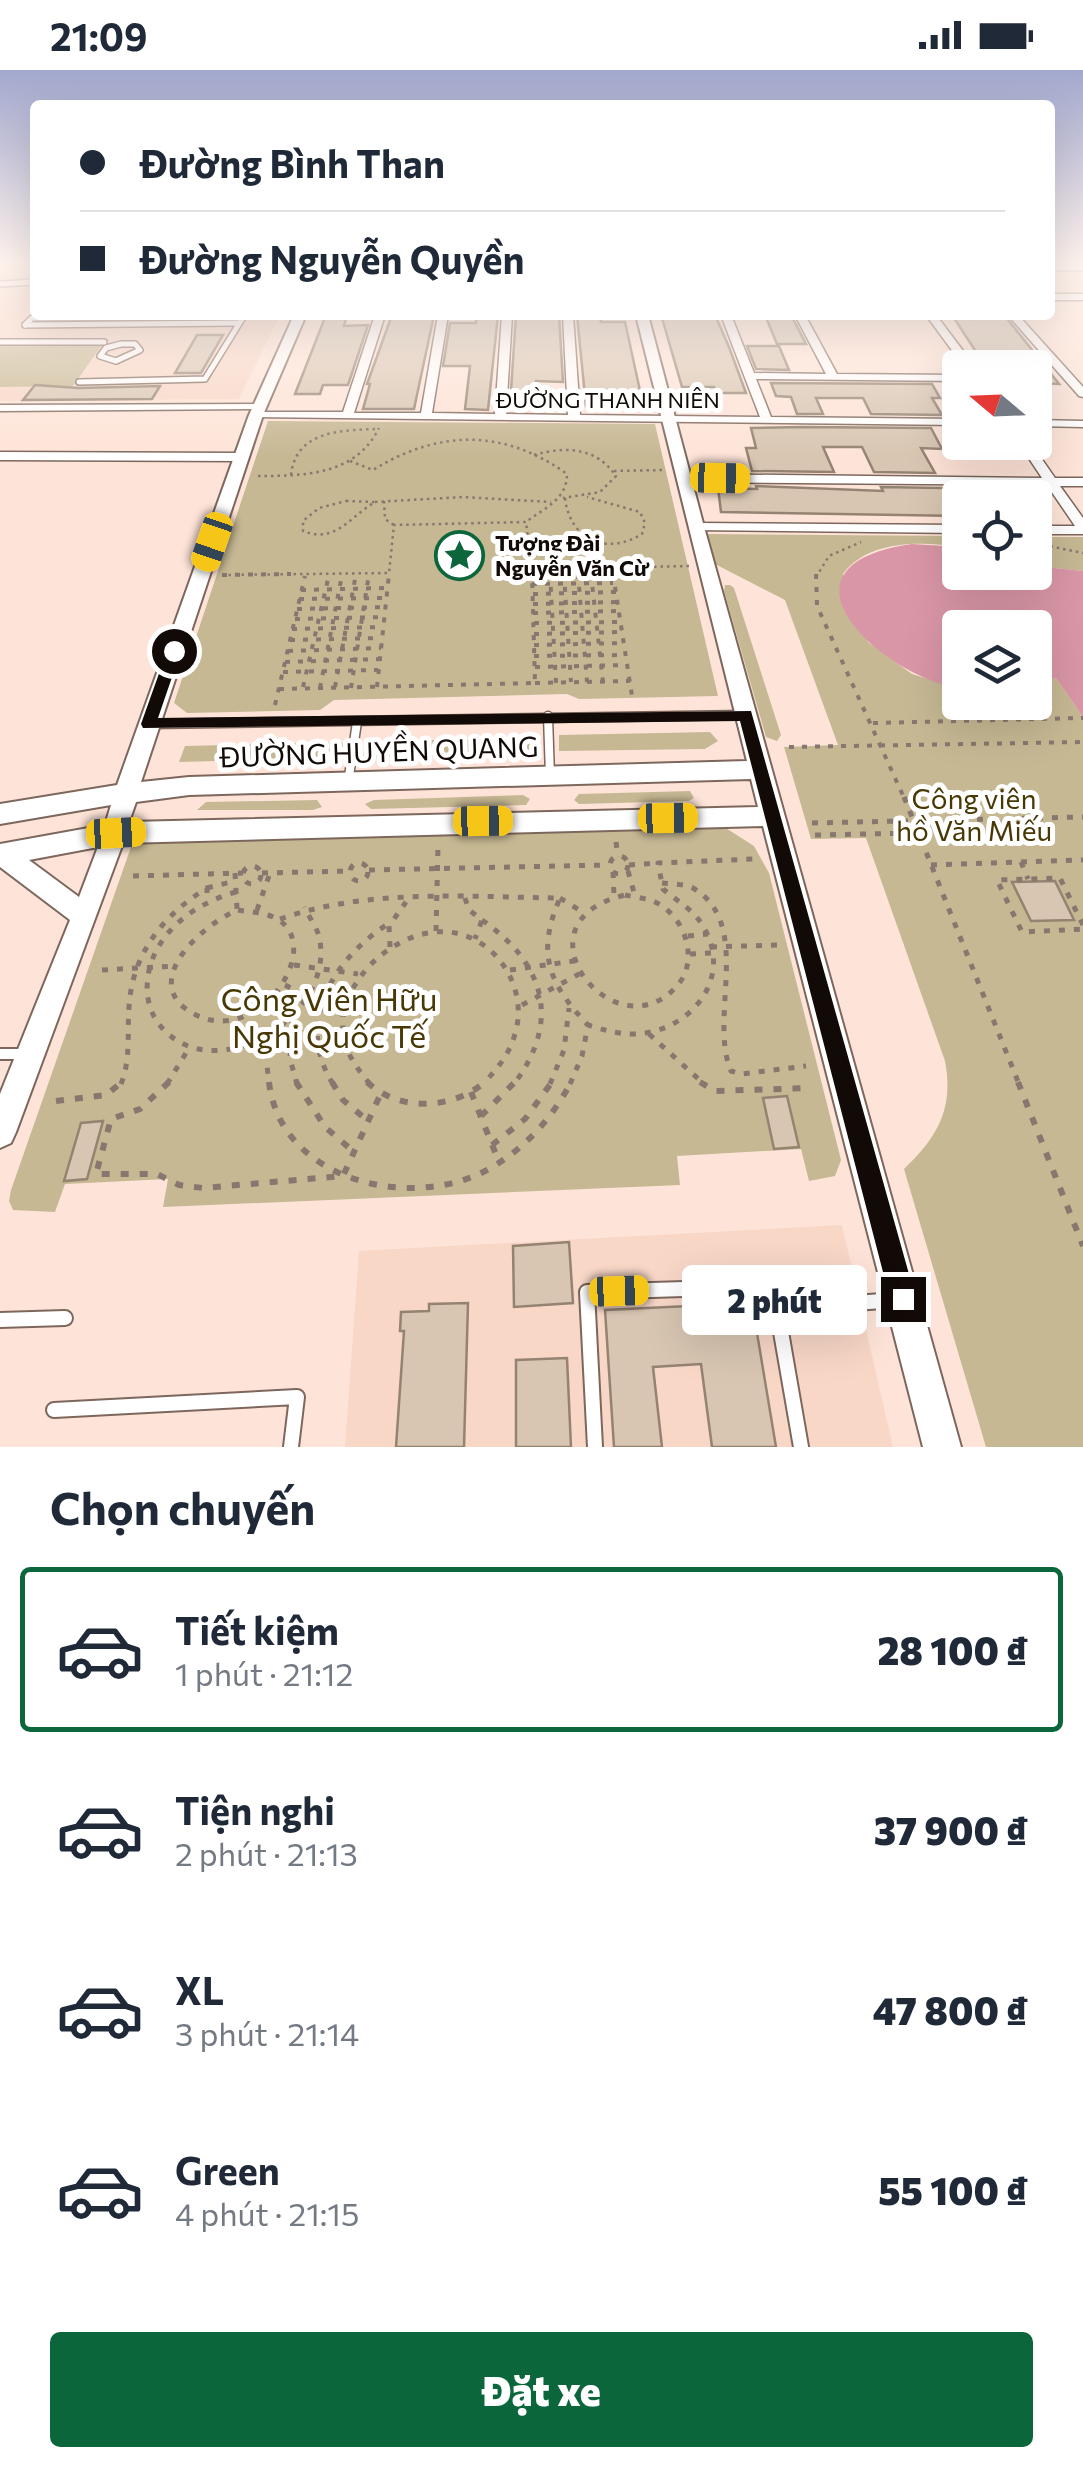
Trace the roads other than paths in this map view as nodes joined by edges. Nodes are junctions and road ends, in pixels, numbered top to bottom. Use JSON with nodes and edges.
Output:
{"nodes":[{"id":1,"x":80,"y":328,"type":"edge"},
{"id":2,"x":237,"y":328,"type":"edge"},
{"id":3,"x":294,"y":328,"type":"edge"},
{"id":4,"x":376,"y":328,"type":"edge"},
{"id":5,"x":441,"y":328,"type":"edge"},
{"id":6,"x":506,"y":328,"type":"edge"},
{"id":7,"x":569,"y":328,"type":"edge"},
{"id":8,"x":646,"y":328,"type":"edge"},
{"id":9,"x":731,"y":328,"type":"edge"},
{"id":10,"x":807,"y":328,"type":"edge"},
{"id":11,"x":941,"y":328,"type":"edge"},
{"id":12,"x":1026,"y":328,"type":"edge"},
{"id":13,"x":0,"y":342,"type":"edge"},
{"id":14,"x":70,"y":342,"type":"junction"},
{"id":15,"x":104,"y":342,"type":"dead end"},
{"id":16,"x":957,"y":350,"type":"edge"},
{"id":17,"x":114,"y":361,"type":"junction"},
{"id":18,"x":748,"y":376,"type":"junction"},
{"id":19,"x":833,"y":377,"type":"junction"},
{"id":20,"x":942,"y":378,"type":"edge"},
{"id":21,"x":1077,"y":380,"type":"edge"},
{"id":22,"x":79,"y":382,"type":"dead end"},
{"id":23,"x":99,"y":382,"type":"junction"},
{"id":24,"x":1083,"y":394,"type":"edge"},
{"id":25,"x":0,"y":408,"type":"edge"},
{"id":26,"x":258,"y":411,"type":"junction"},
{"id":27,"x":348,"y":416,"type":"junction"},
{"id":28,"x":426,"y":417,"type":"junction"},
{"id":29,"x":500,"y":418,"type":"junction"},
{"id":30,"x":574,"y":418,"type":"junction"},
{"id":31,"x":670,"y":419,"type":"junction"},
{"id":32,"x":767,"y":420,"type":"junction"},
{"id":33,"x":942,"y":422,"type":"edge"},
{"id":34,"x":1052,"y":423,"type":"edge"},
{"id":35,"x":1083,"y":424,"type":"edge"},
{"id":36,"x":0,"y":456,"type":"edge"},
{"id":37,"x":241,"y":457,"type":"junction"},
{"id":38,"x":676,"y":474,"type":"junction"},
{"id":39,"x":958,"y":480,"type":"edge"},
{"id":40,"x":1052,"y":482,"type":"joint"},
{"id":41,"x":1083,"y":482,"type":"edge"},
{"id":42,"x":694,"y":527,"type":"junction"},
{"id":43,"x":942,"y":528,"type":"edge"},
{"id":44,"x":1083,"y":529,"type":"edge"},
{"id":45,"x":1052,"y":530,"type":"edge"},
{"id":46,"x":746,"y":715,"type":"junction"},
{"id":47,"x":548,"y":716,"type":"junction"},
{"id":48,"x":357,"y":722,"type":"junction"},
{"id":49,"x":148,"y":724,"type":"junction"},
{"id":50,"x":762,"y":770,"type":"junction"},
{"id":51,"x":550,"y":776,"type":"junction"},
{"id":52,"x":348,"y":783,"type":"junction"},
{"id":53,"x":128,"y":792,"type":"junction"},
{"id":54,"x":0,"y":814,"type":"edge"},
{"id":55,"x":774,"y":816,"type":"junction"},
{"id":56,"x":553,"y":820,"type":"junction"},
{"id":57,"x":343,"y":824,"type":"junction"},
{"id":58,"x":116,"y":833,"type":"junction"},
{"id":59,"x":2,"y":855,"type":"edge"},
{"id":60,"x":84,"y":914,"type":"junction"},
{"id":61,"x":0,"y":1054,"type":"edge"},
{"id":62,"x":29,"y":1054,"type":"junction"},
{"id":63,"x":0,"y":1132,"type":"edge"},
{"id":64,"x":903,"y":1299,"type":"junction"},
{"id":65,"x":777,"y":1310,"type":"junction"},
{"id":66,"x":64,"y":1318,"type":"dead end"},
{"id":67,"x":0,"y":1320,"type":"edge"},
{"id":68,"x":54,"y":1410,"type":"dead end"},
{"id":69,"x":291,"y":1447,"type":"edge"},
{"id":70,"x":595,"y":1447,"type":"edge"},
{"id":71,"x":801,"y":1447,"type":"edge"},
{"id":72,"x":942,"y":1447,"type":"edge"}],
"edges":[{"from":1,"to":14,"type":"lane"},
{"from":2,"to":23,"type":"lane"},
{"from":3,"to":26,"type":"street"},
{"from":4,"to":27,"type":"street"},
{"from":5,"to":28,"type":"street"},
{"from":6,"to":29,"type":"street"},
{"from":7,"to":30,"type":"street"},
{"from":8,"to":31,"type":"street"},
{"from":9,"to":18,"type":"street"},
{"from":10,"to":19,"type":"street"},
{"from":11,"to":16,"type":"street"},
{"from":12,"to":21,"type":"street"},
{"from":13,"to":14,"type":"lane"},
{"from":14,"to":15,"type":"lane"},
{"from":17,"to":17,"type":"lane"},
{"from":17,"to":23,"type":"lane"},
{"from":18,"to":19,"type":"street"},
{"from":18,"to":32,"type":"street"},
{"from":19,"to":20,"type":"street"},
{"from":21,"to":24,"type":"street"},
{"from":22,"to":23,"type":"lane"},
{"from":25,"to":26,"type":"street","name":"ĐƯỜNG THANH NIÊN"},
{"from":26,"to":27,"type":"street","name":"ĐƯỜNG THANH NIÊN"},
{"from":26,"to":37,"type":"street"},
{"from":27,"to":28,"type":"street","name":"ĐƯỜNG THANH NIÊN"},
{"from":28,"to":29,"type":"street","name":"ĐƯỜNG THANH NIÊN"},
{"from":29,"to":30,"type":"street","name":"ĐƯỜNG THANH NIÊN"},
{"from":30,"to":31,"type":"street","name":"ĐƯỜNG THANH NIÊN"},
{"from":31,"to":32,"type":"street","name":"ĐƯỜNG THANH NIÊN"},
{"from":31,"to":38,"type":"street"},
{"from":32,"to":33,"type":"street","name":"ĐƯỜNG THANH NIÊN"},
{"from":34,"to":35,"type":"street"},
{"from":36,"to":37,"type":"street"},
{"from":37,"to":49,"type":"street"},
{"from":38,"to":39,"type":"street"},
{"from":38,"to":42,"type":"street"},
{"from":40,"to":41,"type":"street"},
{"from":40,"to":44,"type":"street"},
{"from":42,"to":43,"type":"street"},
{"from":42,"to":46,"type":"street"},
{"from":44,"to":45,"type":"street"},
{"from":46,"to":47,"type":"lane"},
{"from":46,"to":50,"type":"street"},
{"from":47,"to":48,"type":"lane"},
{"from":47,"to":51,"type":"lane"},
{"from":48,"to":49,"type":"lane"},
{"from":48,"to":52,"type":"lane"},
{"from":49,"to":53,"type":"street"},
{"from":50,"to":51,"type":"street","name":"ĐƯỜNG HUYỀN QUANG"},
{"from":50,"to":55,"type":"street"},
{"from":51,"to":52,"type":"street","name":"ĐƯỜNG HUYỀN QUANG"},
{"from":51,"to":56,"type":"street"},
{"from":52,"to":53,"type":"street","name":"ĐƯỜNG HUYỀN QUANG"},
{"from":52,"to":57,"type":"street"},
{"from":53,"to":54,"type":"street","name":"ĐƯỜNG HUYỀN QUANG"},
{"from":53,"to":58,"type":"street"},
{"from":55,"to":56,"type":"street"},
{"from":55,"to":64,"type":"street"},
{"from":56,"to":57,"type":"street"},
{"from":57,"to":58,"type":"street"},
{"from":58,"to":59,"type":"street"},
{"from":58,"to":60,"type":"street"},
{"from":59,"to":60,"type":"street"},
{"from":60,"to":62,"type":"street"},
{"from":61,"to":62,"type":"lane"},
{"from":62,"to":63,"type":"street"},
{"from":64,"to":65,"type":"lane"},
{"from":64,"to":72,"type":"street"},
{"from":65,"to":70,"type":"lane"},
{"from":65,"to":71,"type":"lane"},
{"from":66,"to":67,"type":"lane"},
{"from":68,"to":69,"type":"lane"}]}
